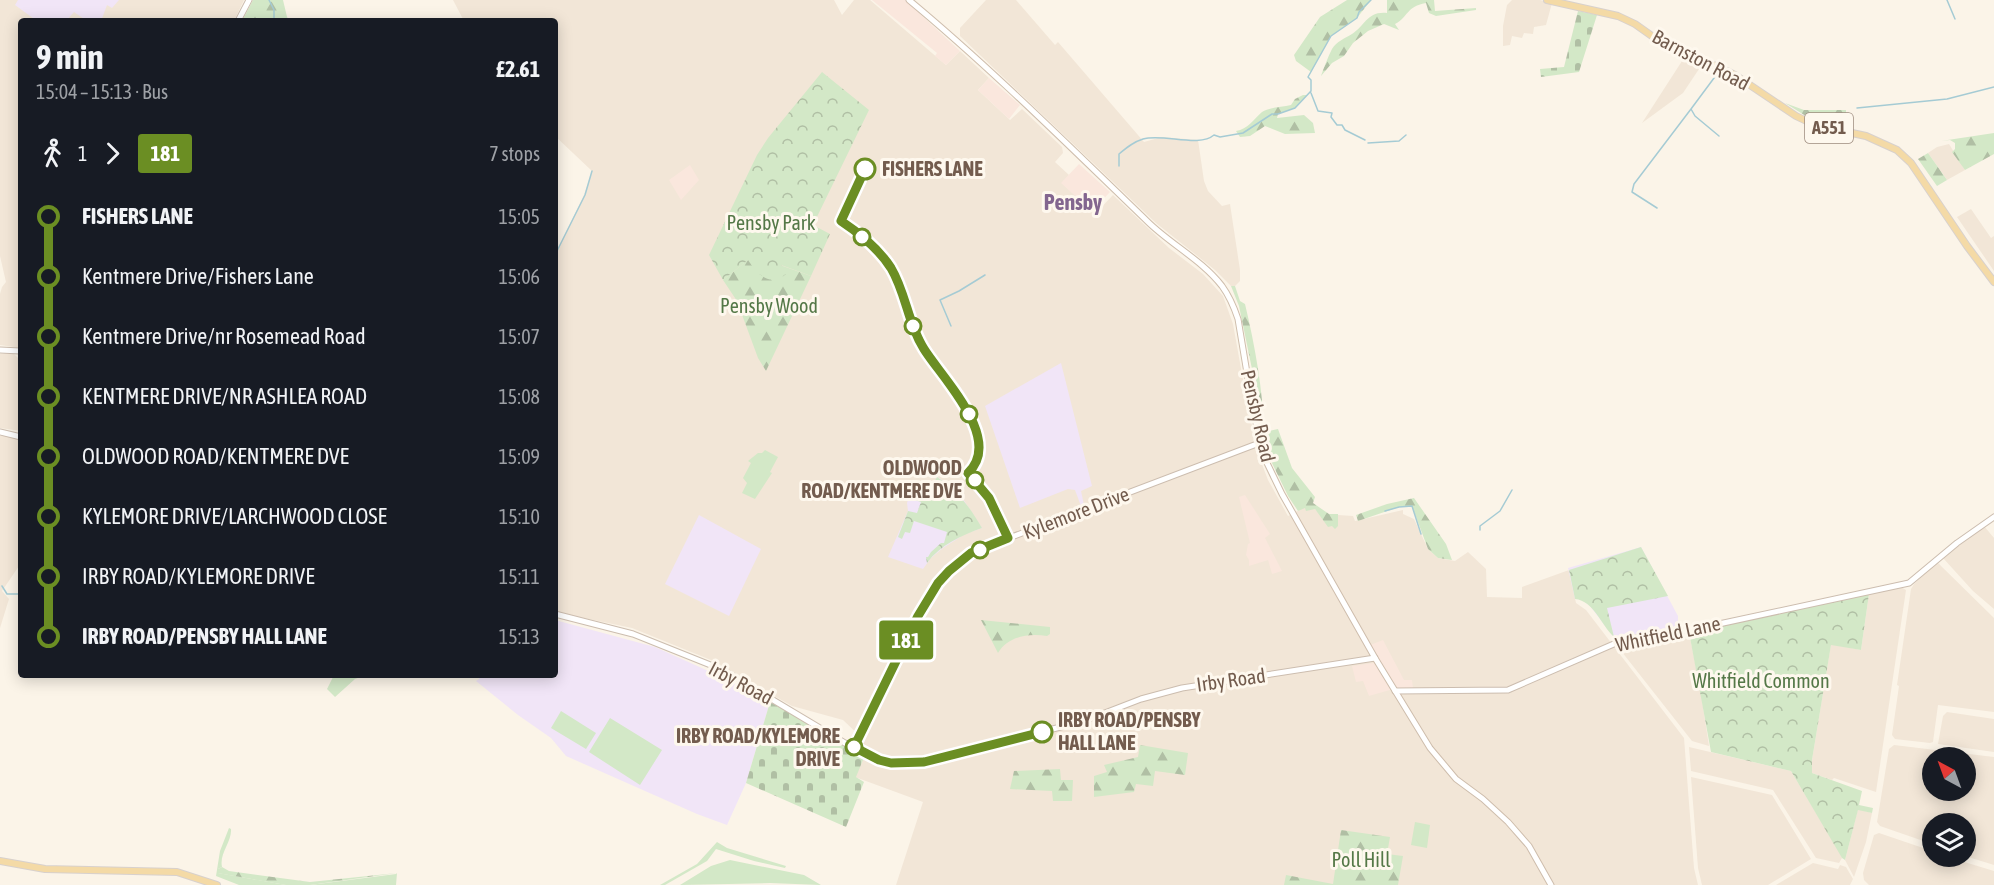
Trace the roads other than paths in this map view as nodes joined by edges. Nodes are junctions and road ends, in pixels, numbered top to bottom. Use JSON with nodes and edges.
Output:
{"nodes":[{"id":1,"x":249,"y":0,"type":"edge"},
{"id":2,"x":909,"y":0,"type":"edge"},
{"id":3,"x":1547,"y":0,"type":"edge"},
{"id":4,"x":240,"y":18,"type":"edge"},
{"id":5,"x":1994,"y":282,"type":"edge"},
{"id":6,"x":0,"y":350,"type":"edge"},
{"id":7,"x":18,"y":351,"type":"edge"},
{"id":8,"x":0,"y":432,"type":"edge"},
{"id":9,"x":18,"y":436,"type":"edge"},
{"id":10,"x":1262,"y":442,"type":"junction"},
{"id":11,"x":1994,"y":517,"type":"edge"},
{"id":12,"x":558,"y":615,"type":"edge"},
{"id":13,"x":1375,"y":658,"type":"junction"},
{"id":14,"x":1395,"y":691,"type":"junction"},
{"id":15,"x":854,"y":747,"type":"junction"},
{"id":16,"x":0,"y":861,"type":"edge"},
{"id":17,"x":217,"y":885,"type":"edge"},
{"id":18,"x":1551,"y":885,"type":"edge"}],
"edges":[{"from":1,"to":4,"type":"street"},
{"from":2,"to":10,"type":"street","name":"Pensby Road"},
{"from":3,"to":5,"type":"main road","name":"Barnston Road","number":"A551"},
{"from":6,"to":7,"type":"street"},
{"from":8,"to":9,"type":"street"},
{"from":10,"to":13,"type":"street","name":"Pensby Road"},
{"from":10,"to":15,"type":"street","name":"Kylemore Drive"},
{"from":11,"to":14,"type":"street","name":"Whitfield Lane"},
{"from":12,"to":15,"type":"street","name":"Irby Road"},
{"from":13,"to":14,"type":"street","name":"Pensby Road"},
{"from":13,"to":15,"type":"street","name":"Irby Road"},
{"from":14,"to":18,"type":"street","name":"Pensby Road"},
{"from":16,"to":17,"type":"main road"}]}
